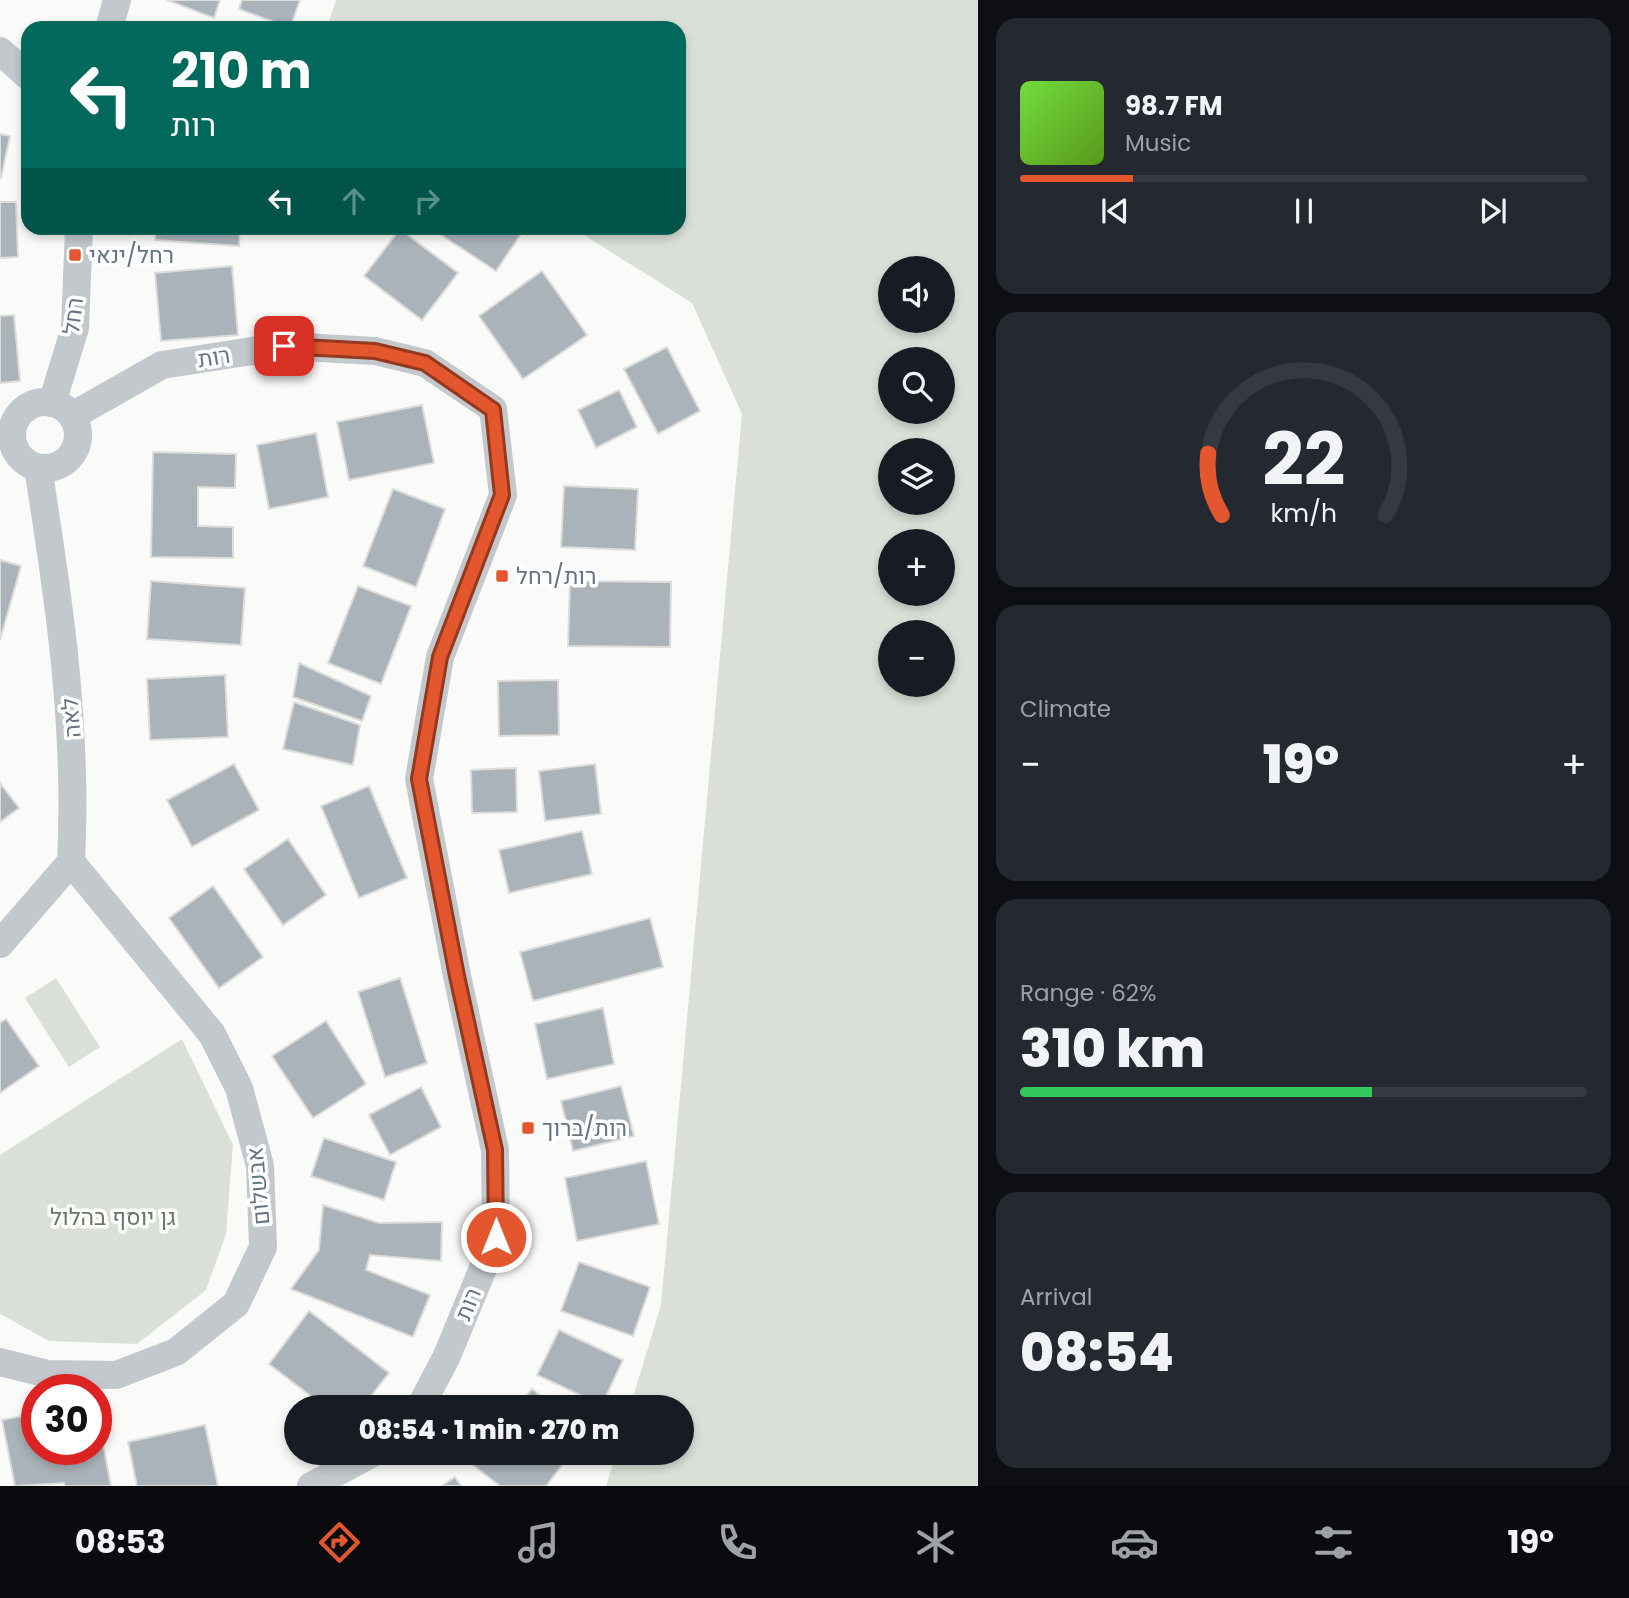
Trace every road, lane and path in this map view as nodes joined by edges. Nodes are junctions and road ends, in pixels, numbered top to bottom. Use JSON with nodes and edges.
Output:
{"nodes":[{"id":1,"x":117,"y":0,"type":"edge"},
{"id":2,"x":111,"y":21,"type":"edge"},
{"id":3,"x":0,"y":51,"type":"edge"},
{"id":4,"x":21,"y":70,"type":"edge"},
{"id":5,"x":79,"y":235,"type":"edge"},
{"id":6,"x":62,"y":409,"type":"junction"},
{"id":7,"x":13,"y":452,"type":"edge"},
{"id":8,"x":71,"y":862,"type":"junction"},
{"id":9,"x":0,"y":944,"type":"edge"},
{"id":10,"x":0,"y":1362,"type":"edge"},
{"id":11,"x":426,"y":1395,"type":"edge"},
{"id":12,"x":350,"y":1465,"type":"edge"},
{"id":13,"x":311,"y":1486,"type":"edge"}],
"edges":[{"from":1,"to":2,"type":"street"},
{"from":3,"to":4,"type":"street"},
{"from":5,"to":6,"type":"street","name":"רחל"},
{"from":6,"to":7,"type":"street"},
{"from":6,"to":7,"type":"street"},
{"from":6,"to":11,"type":"street","name":"רות"},
{"from":7,"to":8,"type":"street","name":"לאה"},
{"from":8,"to":9,"type":"street"},
{"from":8,"to":10,"type":"street","name":"אבשלום"},
{"from":12,"to":13,"type":"street"}]}
